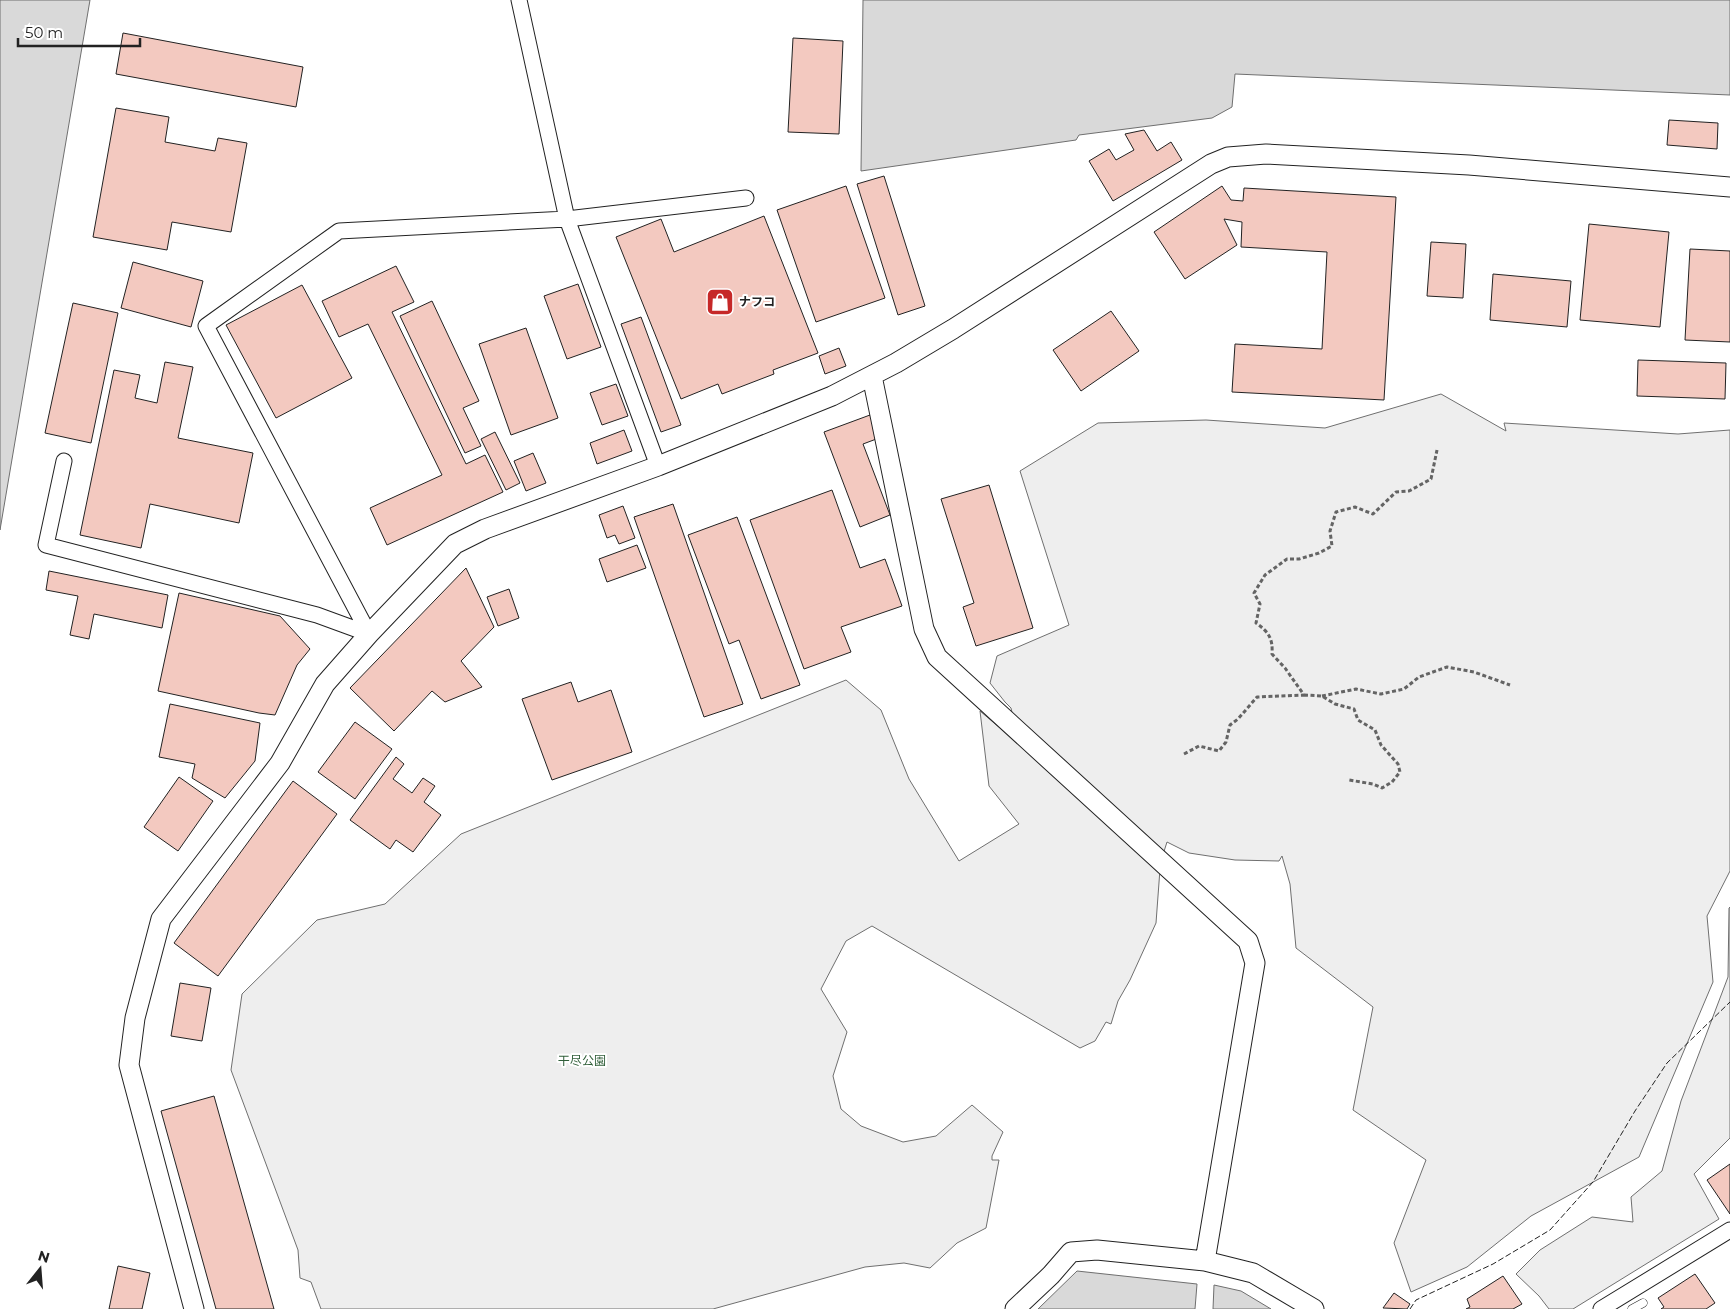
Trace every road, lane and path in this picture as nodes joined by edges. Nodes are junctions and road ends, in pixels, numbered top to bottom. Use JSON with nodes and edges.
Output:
{"nodes":[{"id":1,"x":519,"y":0,"type":"edge"},
{"id":2,"x":1730,"y":187,"type":"edge"},
{"id":3,"x":746,"y":198,"type":"dead end"},
{"id":4,"x":567,"y":218,"type":"junction"},
{"id":5,"x":872,"y":376,"type":"junction"},
{"id":6,"x":1437,"y":450,"type":"dead end"},
{"id":7,"x":64,"y":461,"type":"dead end"},
{"id":8,"x":658,"y":466,"type":"junction"},
{"id":9,"x":369,"y":634,"type":"junction"},
{"id":10,"x":1510,"y":685,"type":"dead end"},
{"id":11,"x":1304,"y":695,"type":"junction"},
{"id":12,"x":1322,"y":696,"type":"junction"},
{"id":13,"x":1184,"y":754,"type":"dead end"},
{"id":14,"x":1349,"y":780,"type":"dead end"},
{"id":15,"x":1730,"y":1230,"type":"edge"},
{"id":16,"x":1205,"y":1261,"type":"junction"},
{"id":17,"x":1643,"y":1303,"type":"dead end"},
{"id":18,"x":194,"y":1309,"type":"edge"},
{"id":19,"x":1015,"y":1309,"type":"edge"},
{"id":20,"x":1314,"y":1309,"type":"edge"},
{"id":21,"x":1601,"y":1309,"type":"edge"},
{"id":22,"x":1632,"y":1309,"type":"edge"}],
"edges":[{"from":1,"to":4,"type":"street"},
{"from":2,"to":5,"type":"street"},
{"from":3,"to":4,"type":"street"},
{"from":4,"to":8,"type":"street"},
{"from":4,"to":9,"type":"street"},
{"from":5,"to":8,"type":"street"},
{"from":5,"to":16,"type":"street"},
{"from":6,"to":11,"type":"path"},
{"from":7,"to":9,"type":"street"},
{"from":8,"to":9,"type":"street"},
{"from":9,"to":18,"type":"street"},
{"from":10,"to":12,"type":"path"},
{"from":11,"to":12,"type":"path"},
{"from":11,"to":13,"type":"path"},
{"from":12,"to":14,"type":"path"},
{"from":15,"to":21,"type":"street"},
{"from":16,"to":19,"type":"street"},
{"from":16,"to":20,"type":"street"},
{"from":17,"to":22,"type":"lane"}]}
